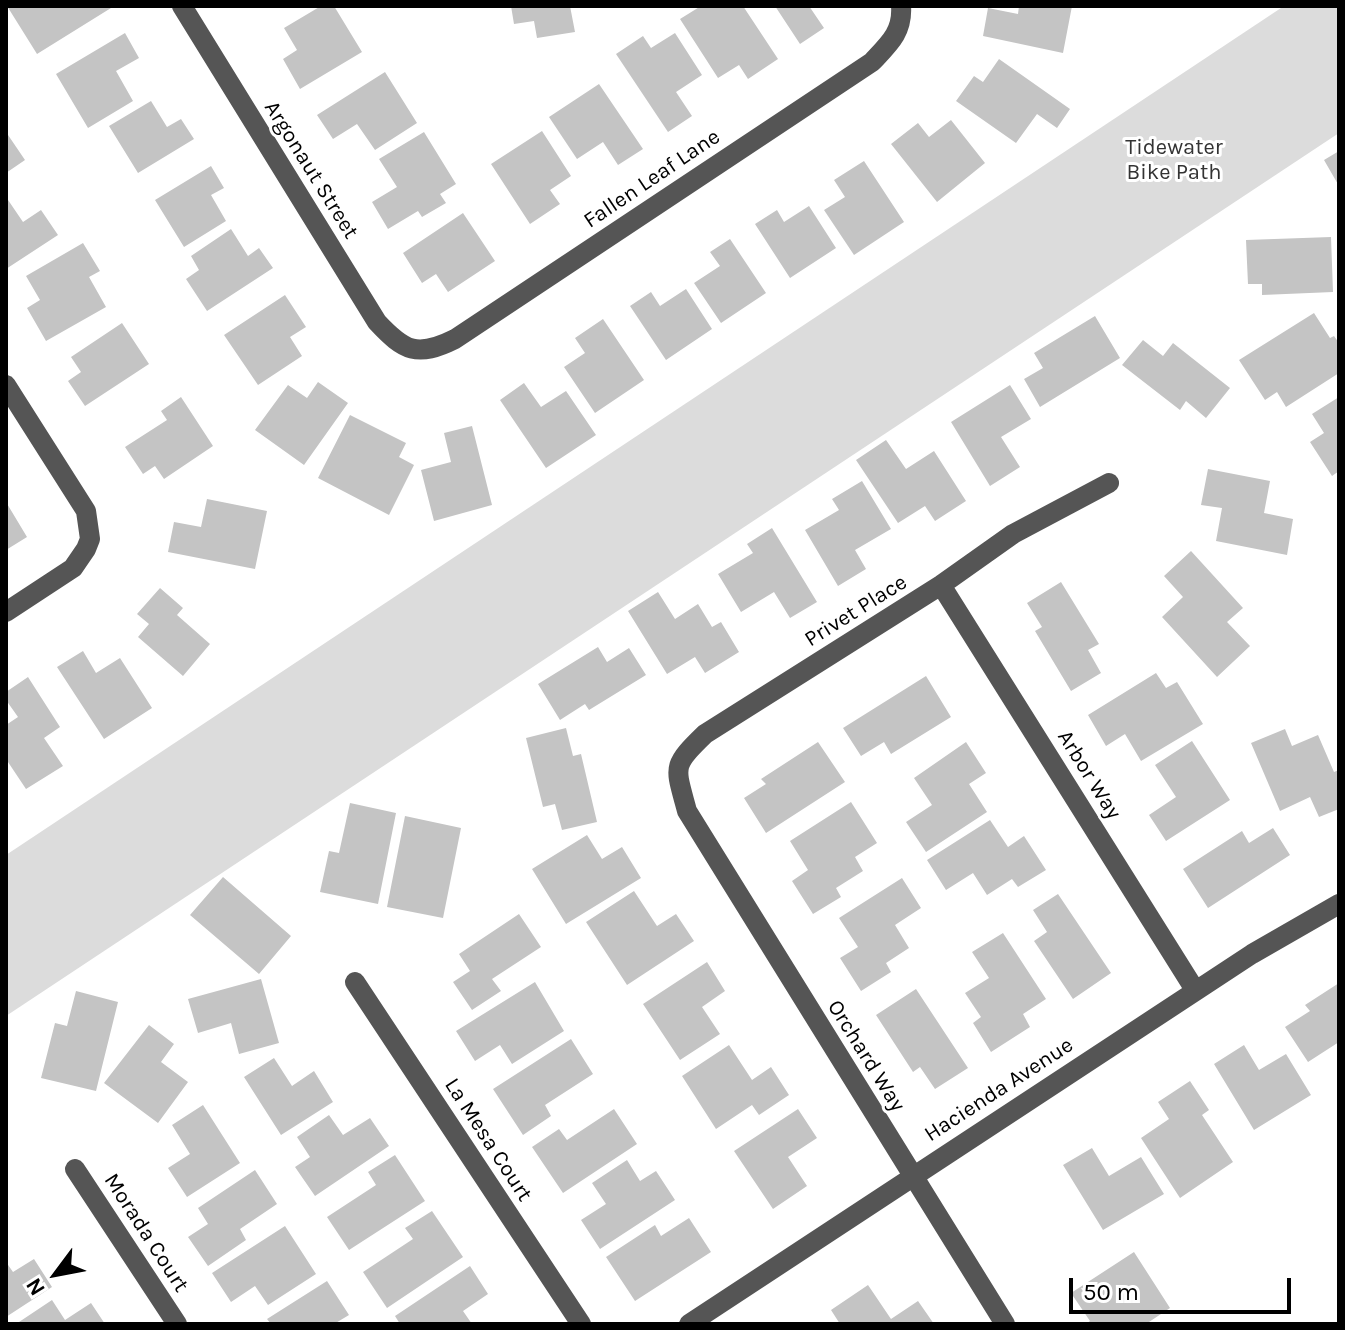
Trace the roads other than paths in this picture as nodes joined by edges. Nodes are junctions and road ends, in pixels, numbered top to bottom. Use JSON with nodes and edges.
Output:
{"nodes":[{"id":1,"x":182,"y":6,"type":"edge"},
{"id":2,"x":901,"y":13,"type":"edge"},
{"id":3,"x":410,"y":349,"type":"joint"},
{"id":4,"x":6,"y":385,"type":"edge"},
{"id":5,"x":1109,"y":483,"type":"dead end"},
{"id":6,"x":941,"y":585,"type":"junction"},
{"id":7,"x":6,"y":612,"type":"edge"},
{"id":8,"x":687,"y":811,"type":"joint"},
{"id":9,"x":1339,"y":904,"type":"edge"},
{"id":10,"x":355,"y":982,"type":"dead end"},
{"id":11,"x":1195,"y":990,"type":"junction"},
{"id":12,"x":75,"y":1169,"type":"dead end"},
{"id":13,"x":912,"y":1176,"type":"junction"},
{"id":14,"x":177,"y":1324,"type":"edge"},
{"id":15,"x":581,"y":1324,"type":"edge"},
{"id":16,"x":689,"y":1324,"type":"edge"},
{"id":17,"x":1005,"y":1324,"type":"edge"}],
"edges":[{"from":1,"to":3,"type":"street","name":"Argonaut Street"},
{"from":2,"to":3,"type":"street","name":"Fallen Leaf Lane"},
{"from":4,"to":7,"type":"street"},
{"from":5,"to":6,"type":"street","name":"Privet Place"},
{"from":6,"to":8,"type":"street","name":"Privet Place"},
{"from":6,"to":11,"type":"street","name":"Arbor Way"},
{"from":8,"to":13,"type":"street","name":"Orchard Way"},
{"from":9,"to":11,"type":"street","name":"Hacienda Avenue"},
{"from":10,"to":15,"type":"street","name":"La Mesa Court"},
{"from":11,"to":13,"type":"street","name":"Hacienda Avenue"},
{"from":12,"to":14,"type":"street","name":"Morada Court"},
{"from":13,"to":16,"type":"street","name":"Hacienda Avenue"},
{"from":13,"to":17,"type":"street","name":"Orchard Way"}]}
